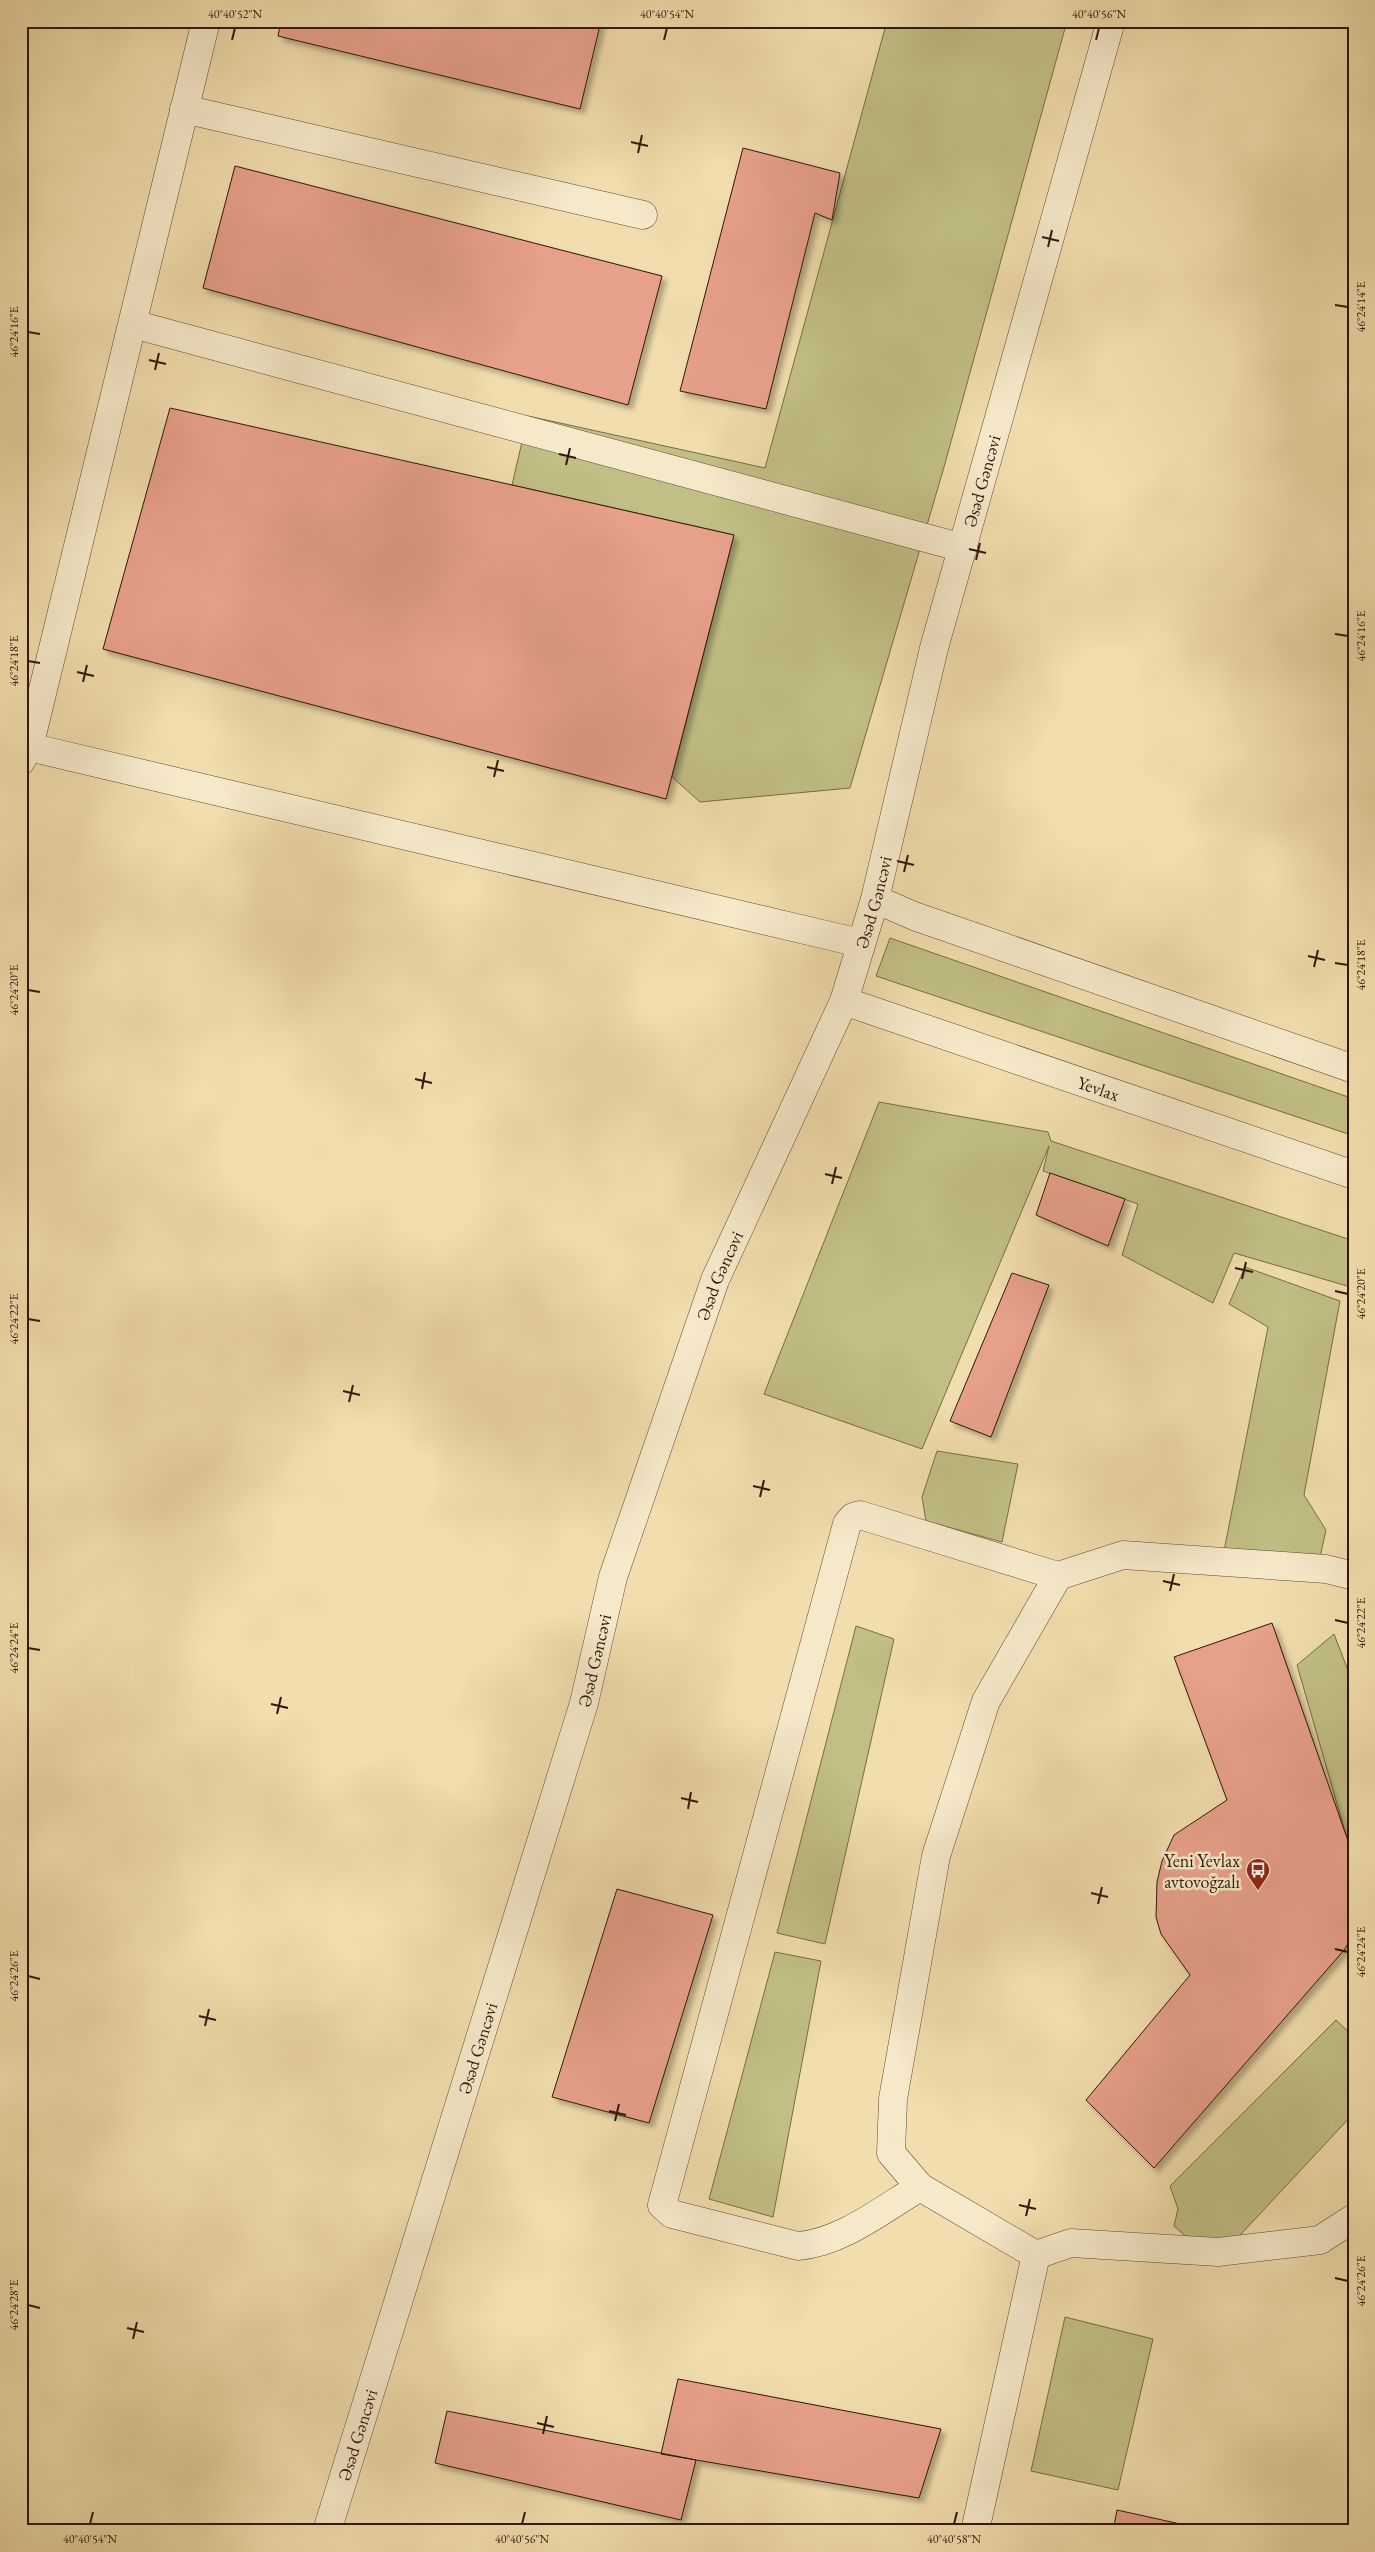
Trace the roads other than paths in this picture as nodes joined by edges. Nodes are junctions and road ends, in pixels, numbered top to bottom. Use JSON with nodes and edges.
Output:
{"nodes":[{"id":1,"x":206,"y":21,"type":"edge"},
{"id":2,"x":1111,"y":21,"type":"edge"},
{"id":3,"x":184,"y":109,"type":"junction"},
{"id":4,"x":643,"y":215,"type":"dead end"},
{"id":5,"x":132,"y":324,"type":"junction"},
{"id":6,"x":963,"y":548,"type":"junction"},
{"id":7,"x":25,"y":754,"type":"edge"},
{"id":8,"x":875,"y":899,"type":"junction"},
{"id":9,"x":860,"y":943,"type":"junction"},
{"id":10,"x":844,"y":1001,"type":"junction"},
{"id":11,"x":1354,"y":1069,"type":"edge"},
{"id":12,"x":1354,"y":1175,"type":"edge"},
{"id":13,"x":1058,"y":1576,"type":"junction"},
{"id":14,"x":1354,"y":1576,"type":"edge"},
{"id":15,"x":920,"y":2187,"type":"junction"},
{"id":16,"x":1354,"y":2218,"type":"edge"},
{"id":17,"x":1036,"y":2255,"type":"junction"},
{"id":18,"x":327,"y":2531,"type":"edge"},
{"id":19,"x":975,"y":2531,"type":"edge"}],
"edges":[{"from":1,"to":3,"type":"street"},
{"from":2,"to":6,"type":"street","name":"Əsəd Gəncəvi"},
{"from":3,"to":4,"type":"street"},
{"from":3,"to":5,"type":"street"},
{"from":5,"to":6,"type":"street"},
{"from":5,"to":7,"type":"street"},
{"from":6,"to":8,"type":"street","name":"Əsəd Gəncəvi"},
{"from":7,"to":9,"type":"street"},
{"from":8,"to":9,"type":"street","name":"Əsəd Gəncəvi"},
{"from":8,"to":11,"type":"street"},
{"from":9,"to":10,"type":"street","name":"Əsəd Gəncəvi"},
{"from":10,"to":12,"type":"street","name":"Yevlax"},
{"from":10,"to":18,"type":"street","name":"Əsəd Gəncəvi"},
{"from":13,"to":14,"type":"street"},
{"from":13,"to":15,"type":"street"},
{"from":13,"to":15,"type":"street"},
{"from":15,"to":17,"type":"street"},
{"from":16,"to":17,"type":"street"},
{"from":17,"to":19,"type":"street"}]}
